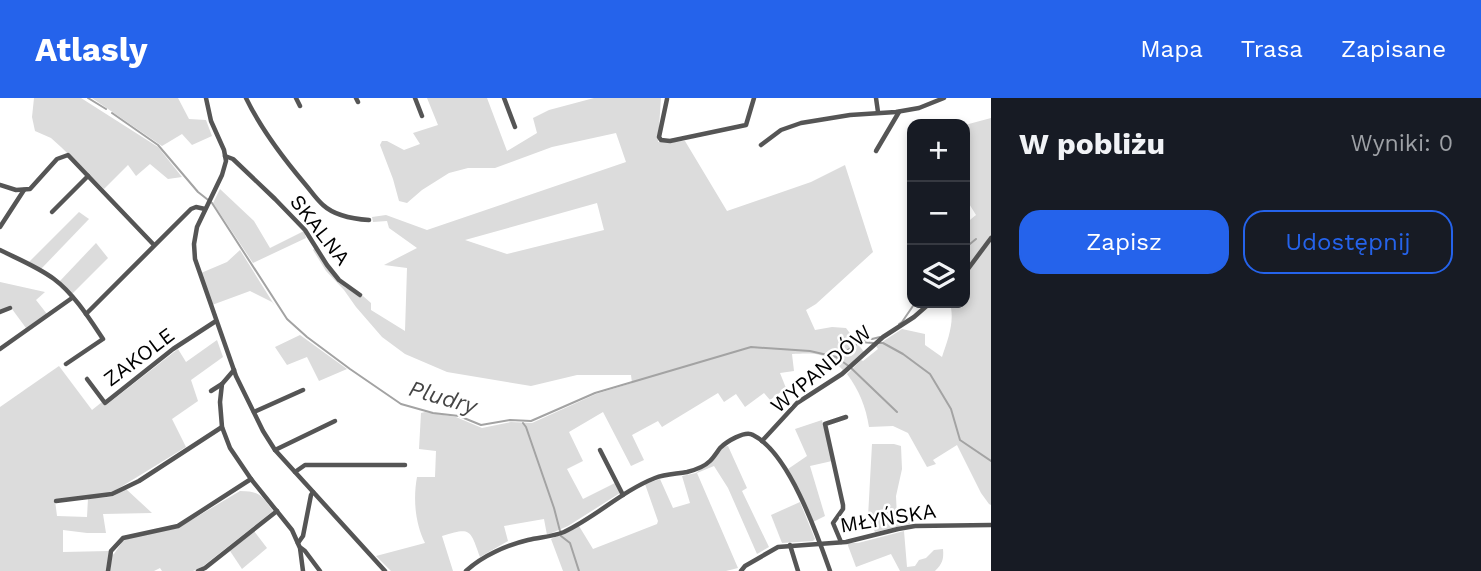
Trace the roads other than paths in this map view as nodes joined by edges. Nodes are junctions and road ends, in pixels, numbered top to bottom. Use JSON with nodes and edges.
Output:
{"nodes":[{"id":1,"x":206,"y":98,"type":"edge"},
{"id":2,"x":247,"y":98,"type":"edge"},
{"id":3,"x":296,"y":98,"type":"edge"},
{"id":4,"x":415,"y":98,"type":"edge"},
{"id":5,"x":504,"y":98,"type":"edge"},
{"id":6,"x":754,"y":98,"type":"edge"},
{"id":7,"x":876,"y":98,"type":"edge"},
{"id":8,"x":944,"y":98,"type":"edge"},
{"id":9,"x":667,"y":99,"type":"edge"},
{"id":10,"x":300,"y":106,"type":"dead end"},
{"id":11,"x":878,"y":112,"type":"junction"},
{"id":12,"x":899,"y":112,"type":"junction"},
{"id":13,"x":422,"y":116,"type":"dead end"},
{"id":14,"x":516,"y":127,"type":"dead end"},
{"id":15,"x":761,"y":145,"type":"dead end"},
{"id":16,"x":876,"y":151,"type":"dead end"},
{"id":17,"x":225,"y":156,"type":"junction"},
{"id":18,"x":88,"y":176,"type":"junction"},
{"id":19,"x":0,"y":185,"type":"edge"},
{"id":20,"x":24,"y":190,"type":"junction"},
{"id":21,"x":206,"y":207,"type":"junction"},
{"id":22,"x":52,"y":212,"type":"dead end"},
{"id":23,"x":369,"y":220,"type":"dead end"},
{"id":24,"x":0,"y":227,"type":"edge"},
{"id":25,"x":991,"y":238,"type":"edge"},
{"id":26,"x":154,"y":245,"type":"junction"},
{"id":27,"x":0,"y":250,"type":"edge"},
{"id":28,"x":970,"y":266,"type":"edge"},
{"id":29,"x":360,"y":295,"type":"dead end"},
{"id":30,"x":72,"y":298,"type":"junction"},
{"id":31,"x":10,"y":308,"type":"dead end"},
{"id":32,"x":924,"y":308,"type":"edge"},
{"id":33,"x":0,"y":312,"type":"edge"},
{"id":34,"x":86,"y":314,"type":"junction"},
{"id":35,"x":216,"y":321,"type":"junction"},
{"id":36,"x":0,"y":349,"type":"edge"},
{"id":37,"x":66,"y":364,"type":"dead end"},
{"id":38,"x":234,"y":370,"type":"junction"},
{"id":39,"x":87,"y":379,"type":"dead end"},
{"id":40,"x":222,"y":384,"type":"junction"},
{"id":41,"x":303,"y":390,"type":"dead end"},
{"id":42,"x":211,"y":391,"type":"dead end"},
{"id":43,"x":254,"y":412,"type":"junction"},
{"id":44,"x":846,"y":417,"type":"dead end"},
{"id":45,"x":334,"y":421,"type":"dead end"},
{"id":46,"x":222,"y":427,"type":"junction"},
{"id":47,"x":762,"y":441,"type":"junction"},
{"id":48,"x":275,"y":450,"type":"junction"},
{"id":49,"x":600,"y":450,"type":"dead end"},
{"id":50,"x":405,"y":465,"type":"dead end"},
{"id":51,"x":295,"y":472,"type":"junction"},
{"id":52,"x":251,"y":480,"type":"junction"},
{"id":53,"x":313,"y":492,"type":"junction"},
{"id":54,"x":623,"y":495,"type":"junction"},
{"id":55,"x":55,"y":501,"type":"dead end"},
{"id":56,"x":277,"y":512,"type":"junction"},
{"id":57,"x":991,"y":525,"type":"edge"},
{"id":58,"x":841,"y":542,"type":"junction"},
{"id":59,"x":820,"y":543,"type":"junction"},
{"id":60,"x":299,"y":545,"type":"junction"},
{"id":61,"x":790,"y":545,"type":"junction"},
{"id":62,"x":108,"y":571,"type":"edge"},
{"id":63,"x":198,"y":571,"type":"edge"},
{"id":64,"x":303,"y":571,"type":"edge"},
{"id":65,"x":320,"y":571,"type":"edge"},
{"id":66,"x":385,"y":571,"type":"edge"},
{"id":67,"x":466,"y":571,"type":"edge"},
{"id":68,"x":741,"y":571,"type":"edge"},
{"id":69,"x":798,"y":571,"type":"edge"},
{"id":70,"x":831,"y":571,"type":"edge"}],
"edges":[{"from":1,"to":17,"type":"street"},
{"from":2,"to":23,"type":"street"},
{"from":3,"to":10,"type":"street"},
{"from":4,"to":13,"type":"street"},
{"from":5,"to":14,"type":"street"},
{"from":6,"to":9,"type":"street"},
{"from":7,"to":11,"type":"street"},
{"from":8,"to":12,"type":"street"},
{"from":11,"to":12,"type":"street"},
{"from":11,"to":15,"type":"street"},
{"from":12,"to":16,"type":"street"},
{"from":17,"to":21,"type":"street"},
{"from":17,"to":29,"type":"street","name":"SKALNA"},
{"from":18,"to":20,"type":"street"},
{"from":18,"to":22,"type":"street"},
{"from":18,"to":26,"type":"street"},
{"from":19,"to":20,"type":"street"},
{"from":20,"to":24,"type":"street"},
{"from":21,"to":26,"type":"street"},
{"from":21,"to":35,"type":"street"},
{"from":25,"to":28,"type":"street"},
{"from":26,"to":34,"type":"street"},
{"from":27,"to":30,"type":"street"},
{"from":30,"to":34,"type":"street"},
{"from":30,"to":36,"type":"street"},
{"from":31,"to":33,"type":"street"},
{"from":32,"to":47,"type":"street","name":"WYPANDÓW"},
{"from":34,"to":37,"type":"street"},
{"from":35,"to":38,"type":"street"},
{"from":35,"to":39,"type":"street","name":"ZAKOLE"},
{"from":38,"to":40,"type":"street"},
{"from":38,"to":43,"type":"street"},
{"from":40,"to":42,"type":"street"},
{"from":40,"to":46,"type":"street"},
{"from":41,"to":43,"type":"street"},
{"from":43,"to":48,"type":"street"},
{"from":44,"to":58,"type":"street"},
{"from":45,"to":48,"type":"street"},
{"from":46,"to":52,"type":"street"},
{"from":46,"to":55,"type":"street"},
{"from":47,"to":54,"type":"street"},
{"from":47,"to":59,"type":"street","name":"WYPANDÓW"},
{"from":48,"to":51,"type":"street"},
{"from":49,"to":54,"type":"street"},
{"from":50,"to":51,"type":"street"},
{"from":51,"to":53,"type":"street"},
{"from":52,"to":56,"type":"street"},
{"from":52,"to":62,"type":"street"},
{"from":53,"to":60,"type":"street"},
{"from":53,"to":66,"type":"street"},
{"from":54,"to":67,"type":"street"},
{"from":56,"to":60,"type":"street"},
{"from":56,"to":63,"type":"street"},
{"from":57,"to":58,"type":"street","name":"MŁYŃSKA"},
{"from":58,"to":59,"type":"street","name":"MŁYŃSKA"},
{"from":59,"to":61,"type":"street","name":"MŁYŃSKA"},
{"from":59,"to":70,"type":"street","name":"WYPANDÓW"},
{"from":60,"to":64,"type":"street"},
{"from":60,"to":65,"type":"street"},
{"from":61,"to":68,"type":"street","name":"MŁYŃSKA"},
{"from":61,"to":69,"type":"street"}]}
